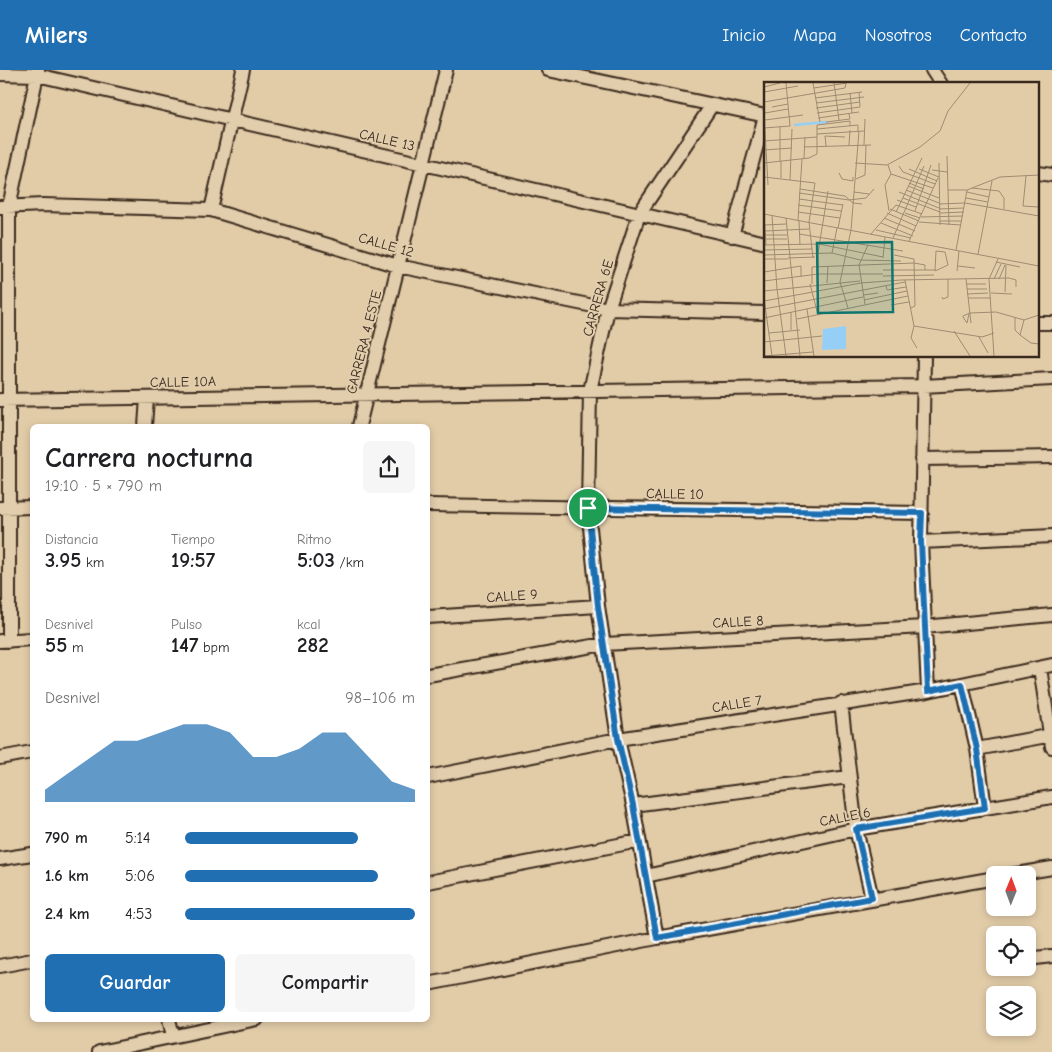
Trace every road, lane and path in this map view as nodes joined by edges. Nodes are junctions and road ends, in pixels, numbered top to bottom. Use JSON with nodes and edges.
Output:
{"nodes":[{"id":1,"x":243,"y":70,"type":"edge"},
{"id":2,"x":446,"y":70,"type":"edge"},
{"id":3,"x":548,"y":70,"type":"edge"},
{"id":4,"x":932,"y":70,"type":"edge"},
{"id":5,"x":38,"y":72,"type":"edge"},
{"id":6,"x":567,"y":72,"type":"edge"},
{"id":7,"x":0,"y":74,"type":"edge"},
{"id":8,"x":940,"y":82,"type":"edge"},
{"id":9,"x":712,"y":105,"type":"junction"},
{"id":10,"x":764,"y":116,"type":"edge"},
{"id":11,"x":231,"y":120,"type":"junction"},
{"id":12,"x":764,"y":123,"type":"edge"},
{"id":13,"x":423,"y":164,"type":"junction"},
{"id":14,"x":5,"y":207,"type":"edge"},
{"id":15,"x":210,"y":210,"type":"junction"},
{"id":16,"x":639,"y":214,"type":"junction"},
{"id":17,"x":732,"y":236,"type":"junction"},
{"id":18,"x":764,"y":243,"type":"edge"},
{"id":19,"x":398,"y":266,"type":"junction"},
{"id":20,"x":5,"y":269,"type":"edge"},
{"id":21,"x":608,"y":309,"type":"junction"},
{"id":22,"x":764,"y":313,"type":"edge"},
{"id":23,"x":924,"y":358,"type":"edge"},
{"id":24,"x":1052,"y":379,"type":"edge"},
{"id":25,"x":923,"y":386,"type":"junction"},
{"id":26,"x":590,"y":391,"type":"junction"},
{"id":27,"x":367,"y":394,"type":"junction"},
{"id":28,"x":148,"y":398,"type":"junction"},
{"id":29,"x":5,"y":400,"type":"edge"},
{"id":30,"x":145,"y":424,"type":"edge"},
{"id":31,"x":360,"y":424,"type":"edge"},
{"id":32,"x":1052,"y":457,"type":"edge"},
{"id":33,"x":922,"y":459,"type":"junction"},
{"id":34,"x":430,"y":505,"type":"edge"},
{"id":35,"x":30,"y":507,"type":"edge"},
{"id":36,"x":4,"y":508,"type":"edge"},
{"id":37,"x":588,"y":508,"type":"junction"},
{"id":38,"x":922,"y":513,"type":"junction"},
{"id":39,"x":1052,"y":536,"type":"edge"},
{"id":40,"x":921,"y":542,"type":"junction"},
{"id":41,"x":598,"y":606,"type":"junction"},
{"id":42,"x":1052,"y":615,"type":"edge"},
{"id":43,"x":430,"y":617,"type":"edge"},
{"id":44,"x":924,"y":627,"type":"junction"},
{"id":45,"x":30,"y":639,"type":"edge"},
{"id":46,"x":4,"y":641,"type":"edge"},
{"id":47,"x":604,"y":644,"type":"junction"},
{"id":48,"x":1046,"y":666,"type":"edge"},
{"id":49,"x":430,"y":675,"type":"edge"},
{"id":50,"x":962,"y":684,"type":"junction"},
{"id":51,"x":928,"y":691,"type":"junction"},
{"id":52,"x":841,"y":703,"type":"junction"},
{"id":53,"x":618,"y":739,"type":"junction"},
{"id":54,"x":1051,"y":739,"type":"edge"},
{"id":55,"x":977,"y":749,"type":"junction"},
{"id":56,"x":30,"y":752,"type":"edge"},
{"id":57,"x":0,"y":758,"type":"edge"},
{"id":58,"x":430,"y":777,"type":"edge"},
{"id":59,"x":849,"y":777,"type":"junction"},
{"id":60,"x":1052,"y":797,"type":"edge"},
{"id":61,"x":633,"y":805,"type":"junction"},
{"id":62,"x":985,"y":808,"type":"junction"},
{"id":63,"x":856,"y":829,"type":"junction"},
{"id":64,"x":640,"y":841,"type":"junction"},
{"id":65,"x":30,"y":854,"type":"edge"},
{"id":66,"x":0,"y":859,"type":"edge"},
{"id":67,"x":1052,"y":868,"type":"edge"},
{"id":68,"x":1036,"y":871,"type":"edge"},
{"id":69,"x":646,"y":876,"type":"junction"},
{"id":70,"x":986,"y":879,"type":"edge"},
{"id":71,"x":430,"y":882,"type":"edge"},
{"id":72,"x":872,"y":898,"type":"junction"},
{"id":73,"x":657,"y":938,"type":"junction"},
{"id":74,"x":1052,"y":956,"type":"edge"},
{"id":75,"x":1036,"y":958,"type":"edge"},
{"id":76,"x":30,"y":960,"type":"edge"},
{"id":77,"x":0,"y":966,"type":"edge"},
{"id":78,"x":430,"y":984,"type":"edge"},
{"id":79,"x":170,"y":1022,"type":"edge"},
{"id":80,"x":242,"y":1022,"type":"edge"},
{"id":81,"x":173,"y":1036,"type":"junction"},
{"id":82,"x":99,"y":1052,"type":"edge"}],
"edges":[{"from":1,"to":11,"type":"street"},
{"from":2,"to":13,"type":"street","name":"CARRERA 4 ESTE"},
{"from":3,"to":6,"type":"street"},
{"from":4,"to":8,"type":"street"},
{"from":5,"to":7,"type":"street","name":"CALLE 13"},
{"from":5,"to":11,"type":"street","name":"CALLE 13"},
{"from":5,"to":14,"type":"street"},
{"from":6,"to":9,"type":"street"},
{"from":9,"to":10,"type":"street"},
{"from":9,"to":16,"type":"street","name":"CARRERA 6E"},
{"from":11,"to":13,"type":"street","name":"CALLE 13"},
{"from":11,"to":15,"type":"street"},
{"from":12,"to":17,"type":"street"},
{"from":13,"to":16,"type":"street","name":"CALLE 13"},
{"from":13,"to":19,"type":"street","name":"CARRERA 4 ESTE"},
{"from":14,"to":15,"type":"street","name":"CALLE 12"},
{"from":14,"to":20,"type":"street"},
{"from":15,"to":19,"type":"street","name":"CALLE 12"},
{"from":16,"to":17,"type":"street","name":"CALLE 13"},
{"from":16,"to":21,"type":"street","name":"CARRERA 6E"},
{"from":17,"to":18,"type":"street","name":"CALLE 13"},
{"from":19,"to":21,"type":"street","name":"CALLE 12"},
{"from":19,"to":27,"type":"street","name":"CARRERA 4 ESTE"},
{"from":20,"to":29,"type":"street"},
{"from":21,"to":22,"type":"street","name":"CALLE 12"},
{"from":21,"to":26,"type":"street","name":"CARRERA 6E"},
{"from":23,"to":25,"type":"street"},
{"from":24,"to":25,"type":"street","name":"CALLE 10A"},
{"from":25,"to":26,"type":"street","name":"CALLE 10A"},
{"from":25,"to":33,"type":"street"},
{"from":26,"to":27,"type":"street","name":"CALLE 10A"},
{"from":26,"to":37,"type":"street","name":"CARRERA 6E"},
{"from":27,"to":28,"type":"street","name":"CALLE 10A"},
{"from":27,"to":31,"type":"street","name":"CARRERA 4 ESTE"},
{"from":28,"to":29,"type":"street","name":"CALLE 10A"},
{"from":28,"to":30,"type":"street"},
{"from":29,"to":36,"type":"street"},
{"from":32,"to":33,"type":"street"},
{"from":33,"to":38,"type":"street"},
{"from":34,"to":37,"type":"street","name":"CALLE 10"},
{"from":35,"to":36,"type":"street"},
{"from":36,"to":46,"type":"street"},
{"from":37,"to":38,"type":"street","name":"CALLE 10"},
{"from":37,"to":41,"type":"street","name":"CARRERA 6E"},
{"from":38,"to":40,"type":"street"},
{"from":39,"to":40,"type":"street"},
{"from":40,"to":44,"type":"street"},
{"from":41,"to":43,"type":"street","name":"CALLE 9"},
{"from":41,"to":47,"type":"street","name":"CARRERA 6E"},
{"from":42,"to":44,"type":"street","name":"CALLE 8"},
{"from":44,"to":47,"type":"street","name":"CALLE 8"},
{"from":44,"to":51,"type":"street"},
{"from":45,"to":46,"type":"street"},
{"from":47,"to":49,"type":"street","name":"CALLE 8"},
{"from":47,"to":53,"type":"street","name":"CARRERA 6E"},
{"from":48,"to":50,"type":"street","name":"CALLE 7"},
{"from":48,"to":54,"type":"street"},
{"from":50,"to":51,"type":"street","name":"CALLE 7"},
{"from":50,"to":55,"type":"street"},
{"from":51,"to":52,"type":"street","name":"CALLE 7"},
{"from":52,"to":53,"type":"street","name":"CALLE 7"},
{"from":52,"to":59,"type":"street"},
{"from":53,"to":58,"type":"street","name":"CALLE 7"},
{"from":53,"to":61,"type":"street","name":"CARRERA 6E"},
{"from":54,"to":55,"type":"street"},
{"from":55,"to":62,"type":"street"},
{"from":56,"to":57,"type":"street"},
{"from":59,"to":61,"type":"street"},
{"from":59,"to":63,"type":"street"},
{"from":60,"to":62,"type":"street","name":"CALLE 6"},
{"from":61,"to":64,"type":"street","name":"CARRERA 6E"},
{"from":62,"to":63,"type":"street","name":"CALLE 6"},
{"from":63,"to":69,"type":"street","name":"CALLE 6"},
{"from":63,"to":72,"type":"street"},
{"from":64,"to":69,"type":"street","name":"CARRERA 6E"},
{"from":64,"to":71,"type":"street"},
{"from":65,"to":66,"type":"street"},
{"from":67,"to":68,"type":"street"},
{"from":69,"to":73,"type":"street","name":"CARRERA 6E"},
{"from":70,"to":72,"type":"street"},
{"from":72,"to":73,"type":"street"},
{"from":73,"to":78,"type":"street"},
{"from":74,"to":75,"type":"street"},
{"from":76,"to":77,"type":"street"},
{"from":79,"to":81,"type":"street"},
{"from":80,"to":81,"type":"street"},
{"from":81,"to":82,"type":"street"}]}
